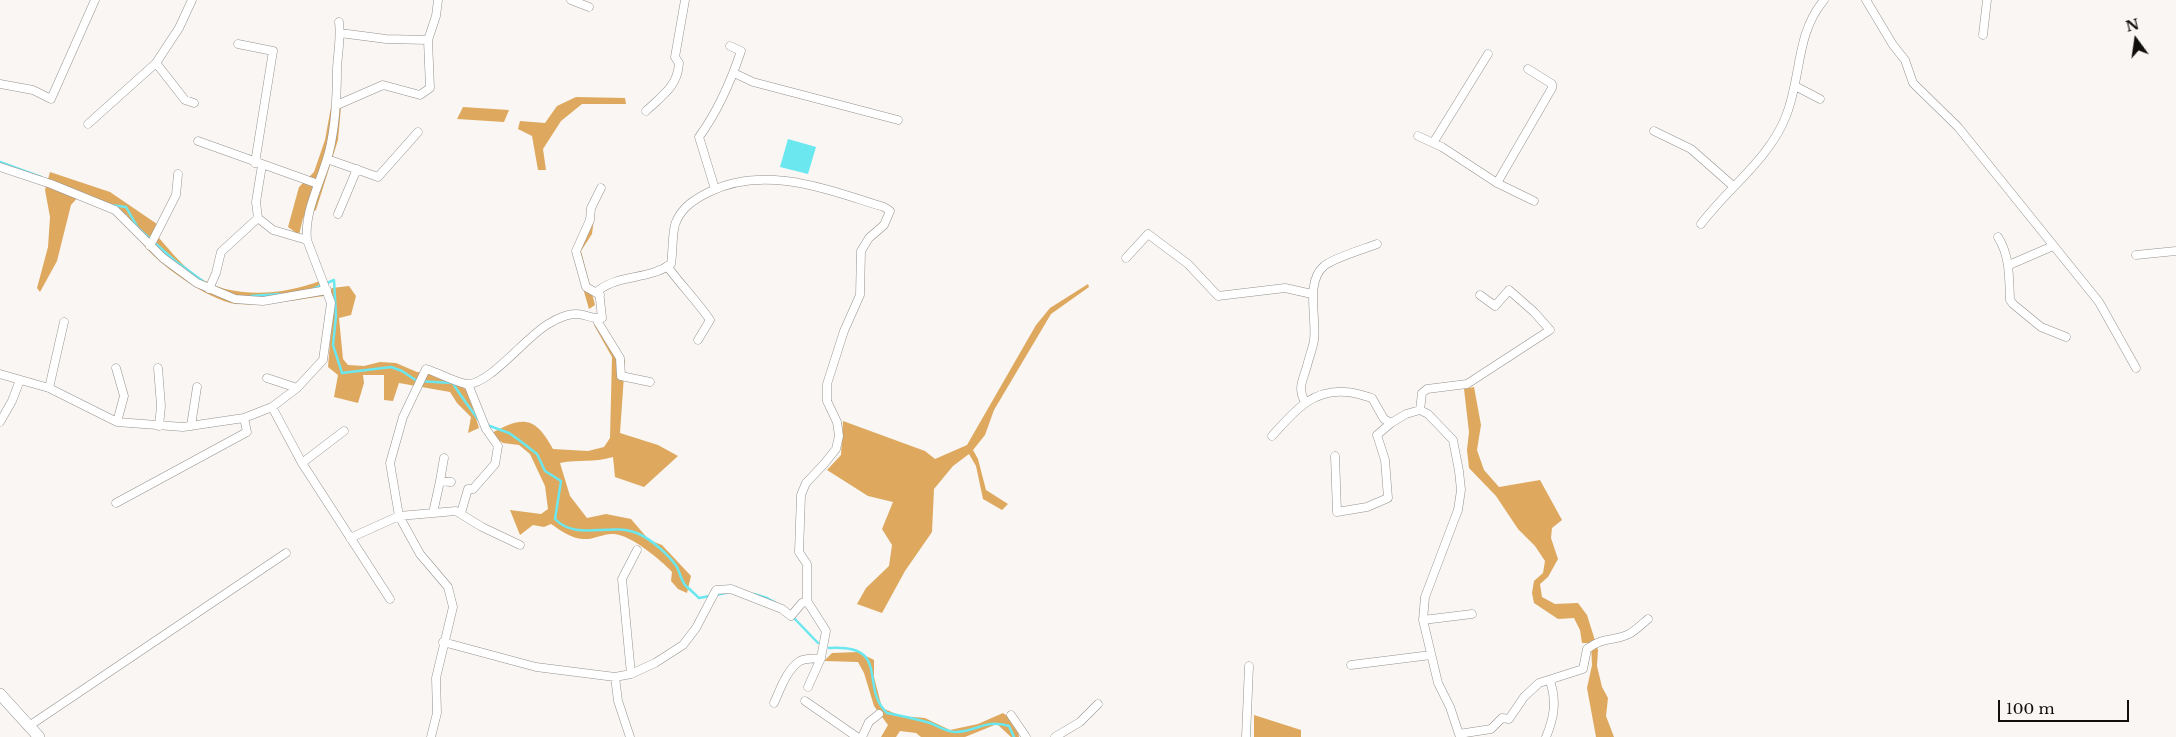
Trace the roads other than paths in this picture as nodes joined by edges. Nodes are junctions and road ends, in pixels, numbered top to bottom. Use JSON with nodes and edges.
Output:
{"nodes":[{"id":1,"x":94,"y":0,"type":"edge"},
{"id":2,"x":192,"y":0,"type":"edge"},
{"id":3,"x":438,"y":0,"type":"edge"},
{"id":4,"x":571,"y":0,"type":"edge"},
{"id":5,"x":685,"y":0,"type":"edge"},
{"id":6,"x":1824,"y":0,"type":"edge"},
{"id":7,"x":1866,"y":0,"type":"edge"},
{"id":8,"x":1987,"y":0,"type":"edge"},
{"id":9,"x":589,"y":7,"type":"dead end"},
{"id":10,"x":339,"y":22,"type":"dead end"},
{"id":11,"x":340,"y":33,"type":"junction"},
{"id":12,"x":1982,"y":35,"type":"dead end"},
{"id":13,"x":428,"y":40,"type":"junction"},
{"id":14,"x":238,"y":44,"type":"dead end"},
{"id":15,"x":730,"y":46,"type":"dead end"},
{"id":16,"x":1488,"y":54,"type":"dead end"},
{"id":17,"x":156,"y":63,"type":"junction"},
{"id":18,"x":1528,"y":69,"type":"dead end"},
{"id":19,"x":734,"y":73,"type":"junction"},
{"id":20,"x":0,"y":84,"type":"edge"},
{"id":21,"x":1795,"y":86,"type":"junction"},
{"id":22,"x":1820,"y":99,"type":"dead end"},
{"id":23,"x":194,"y":103,"type":"dead end"},
{"id":24,"x":337,"y":105,"type":"junction"},
{"id":25,"x":646,"y":111,"type":"dead end"},
{"id":26,"x":898,"y":120,"type":"dead end"},
{"id":27,"x":88,"y":124,"type":"dead end"},
{"id":28,"x":1654,"y":131,"type":"dead end"},
{"id":29,"x":418,"y":132,"type":"dead end"},
{"id":30,"x":1418,"y":136,"type":"dead end"},
{"id":31,"x":198,"y":141,"type":"dead end"},
{"id":32,"x":1433,"y":143,"type":"junction"},
{"id":33,"x":327,"y":159,"type":"junction"},
{"id":34,"x":258,"y":164,"type":"junction"},
{"id":35,"x":0,"y":167,"type":"edge"},
{"id":36,"x":357,"y":169,"type":"junction"},
{"id":37,"x":178,"y":174,"type":"dead end"},
{"id":38,"x":1497,"y":183,"type":"junction"},
{"id":39,"x":318,"y":184,"type":"junction"},
{"id":40,"x":1733,"y":186,"type":"junction"},
{"id":41,"x":601,"y":188,"type":"dead end"},
{"id":42,"x":715,"y":189,"type":"junction"},
{"id":43,"x":1534,"y":201,"type":"dead end"},
{"id":44,"x":338,"y":214,"type":"dead end"},
{"id":45,"x":258,"y":218,"type":"junction"},
{"id":46,"x":1701,"y":224,"type":"dead end"},
{"id":47,"x":1998,"y":237,"type":"dead end"},
{"id":48,"x":306,"y":240,"type":"junction"},
{"id":49,"x":1377,"y":244,"type":"dead end"},
{"id":50,"x":150,"y":246,"type":"junction"},
{"id":51,"x":2053,"y":246,"type":"junction"},
{"id":52,"x":2176,"y":251,"type":"edge"},
{"id":53,"x":2136,"y":255,"type":"dead end"},
{"id":54,"x":1126,"y":258,"type":"dead end"},
{"id":55,"x":2009,"y":265,"type":"junction"},
{"id":56,"x":667,"y":266,"type":"junction"},
{"id":57,"x":209,"y":289,"type":"junction"},
{"id":58,"x":327,"y":290,"type":"junction"},
{"id":59,"x":1312,"y":294,"type":"junction"},
{"id":60,"x":600,"y":295,"type":"junction"},
{"id":61,"x":1480,"y":295,"type":"dead end"},
{"id":62,"x":596,"y":319,"type":"junction"},
{"id":63,"x":64,"y":322,"type":"dead end"},
{"id":64,"x":2066,"y":337,"type":"dead end"},
{"id":65,"x":698,"y":340,"type":"dead end"},
{"id":66,"x":116,"y":368,"type":"dead end"},
{"id":67,"x":158,"y":368,"type":"dead end"},
{"id":68,"x":2136,"y":368,"type":"dead end"},
{"id":69,"x":0,"y":374,"type":"edge"},
{"id":70,"x":267,"y":378,"type":"dead end"},
{"id":71,"x":20,"y":380,"type":"junction"},
{"id":72,"x":650,"y":382,"type":"dead end"},
{"id":73,"x":468,"y":384,"type":"junction"},
{"id":74,"x":197,"y":387,"type":"dead end"},
{"id":75,"x":49,"y":388,"type":"junction"},
{"id":76,"x":297,"y":388,"type":"junction"},
{"id":77,"x":1304,"y":402,"type":"junction"},
{"id":78,"x":272,"y":407,"type":"junction"},
{"id":79,"x":1420,"y":410,"type":"junction"},
{"id":80,"x":244,"y":418,"type":"junction"},
{"id":81,"x":0,"y":422,"type":"edge"},
{"id":82,"x":116,"y":422,"type":"junction"},
{"id":83,"x":1391,"y":423,"type":"junction"},
{"id":84,"x":159,"y":426,"type":"junction"},
{"id":85,"x":191,"y":426,"type":"junction"},
{"id":86,"x":344,"y":431,"type":"dead end"},
{"id":87,"x":1272,"y":436,"type":"dead end"},
{"id":88,"x":1335,"y":456,"type":"dead end"},
{"id":89,"x":444,"y":458,"type":"dead end"},
{"id":90,"x":302,"y":464,"type":"junction"},
{"id":91,"x":440,"y":481,"type":"junction"},
{"id":92,"x":451,"y":482,"type":"dead end"},
{"id":93,"x":116,"y":503,"type":"dead end"},
{"id":94,"x":433,"y":513,"type":"junction"},
{"id":95,"x":461,"y":513,"type":"junction"},
{"id":96,"x":398,"y":516,"type":"junction"},
{"id":97,"x":350,"y":538,"type":"junction"},
{"id":98,"x":520,"y":545,"type":"dead end"},
{"id":99,"x":637,"y":550,"type":"dead end"},
{"id":100,"x":286,"y":553,"type":"dead end"},
{"id":101,"x":390,"y":599,"type":"dead end"},
{"id":102,"x":807,"y":601,"type":"junction"},
{"id":103,"x":1472,"y":614,"type":"dead end"},
{"id":104,"x":1648,"y":619,"type":"dead end"},
{"id":105,"x":1423,"y":620,"type":"junction"},
{"id":106,"x":443,"y":642,"type":"junction"},
{"id":107,"x":1431,"y":654,"type":"junction"},
{"id":108,"x":821,"y":658,"type":"junction"},
{"id":109,"x":1351,"y":665,"type":"dead end"},
{"id":110,"x":1249,"y":666,"type":"dead end"},
{"id":111,"x":631,"y":674,"type":"junction"},
{"id":112,"x":615,"y":677,"type":"junction"},
{"id":113,"x":1550,"y":681,"type":"junction"},
{"id":114,"x":808,"y":687,"type":"dead end"},
{"id":115,"x":0,"y":694,"type":"edge"},
{"id":116,"x":805,"y":701,"type":"dead end"},
{"id":117,"x":774,"y":703,"type":"dead end"},
{"id":118,"x":1098,"y":704,"type":"dead end"},
{"id":119,"x":879,"y":714,"type":"dead end"},
{"id":120,"x":1011,"y":714,"type":"dead end"},
{"id":121,"x":29,"y":726,"type":"junction"},
{"id":122,"x":846,"y":734,"type":"edge"},
{"id":123,"x":1460,"y":736,"type":"edge"},
{"id":124,"x":39,"y":737,"type":"edge"},
{"id":125,"x":431,"y":737,"type":"edge"},
{"id":126,"x":630,"y":737,"type":"edge"},
{"id":127,"x":857,"y":737,"type":"edge"},
{"id":128,"x":862,"y":737,"type":"edge"},
{"id":129,"x":1026,"y":737,"type":"edge"},
{"id":130,"x":1055,"y":737,"type":"edge"},
{"id":131,"x":1246,"y":737,"type":"edge"},
{"id":132,"x":1546,"y":737,"type":"edge"}],
"edges":[{"from":1,"to":20,"type":"street"},
{"from":2,"to":17,"type":"street"},
{"from":3,"to":13,"type":"street"},
{"from":4,"to":9,"type":"street"},
{"from":5,"to":25,"type":"street"},
{"from":6,"to":21,"type":"street"},
{"from":7,"to":51,"type":"street"},
{"from":8,"to":12,"type":"street"},
{"from":10,"to":11,"type":"street"},
{"from":11,"to":13,"type":"street"},
{"from":11,"to":24,"type":"street"},
{"from":13,"to":24,"type":"street"},
{"from":14,"to":34,"type":"street"},
{"from":15,"to":19,"type":"street"},
{"from":16,"to":32,"type":"street"},
{"from":17,"to":23,"type":"street"},
{"from":17,"to":27,"type":"street"},
{"from":18,"to":38,"type":"street"},
{"from":19,"to":26,"type":"street"},
{"from":19,"to":42,"type":"street"},
{"from":21,"to":22,"type":"street"},
{"from":21,"to":40,"type":"street"},
{"from":24,"to":33,"type":"street"},
{"from":28,"to":40,"type":"street"},
{"from":29,"to":36,"type":"street"},
{"from":30,"to":32,"type":"street"},
{"from":31,"to":34,"type":"street"},
{"from":32,"to":38,"type":"street"},
{"from":33,"to":36,"type":"street"},
{"from":33,"to":39,"type":"street"},
{"from":34,"to":39,"type":"street"},
{"from":34,"to":45,"type":"street"},
{"from":35,"to":50,"type":"street"},
{"from":36,"to":44,"type":"street"},
{"from":37,"to":50,"type":"street"},
{"from":38,"to":43,"type":"street"},
{"from":39,"to":48,"type":"street"},
{"from":40,"to":46,"type":"street"},
{"from":41,"to":60,"type":"street"},
{"from":42,"to":56,"type":"street"},
{"from":42,"to":102,"type":"street"},
{"from":45,"to":48,"type":"street"},
{"from":45,"to":57,"type":"street"},
{"from":47,"to":55,"type":"street"},
{"from":48,"to":58,"type":"street"},
{"from":49,"to":59,"type":"street"},
{"from":50,"to":57,"type":"street"},
{"from":51,"to":55,"type":"street"},
{"from":51,"to":68,"type":"street"},
{"from":52,"to":53,"type":"street"},
{"from":54,"to":59,"type":"street"},
{"from":55,"to":64,"type":"street"},
{"from":56,"to":60,"type":"street"},
{"from":56,"to":65,"type":"street"},
{"from":57,"to":58,"type":"street"},
{"from":58,"to":76,"type":"street"},
{"from":59,"to":77,"type":"street"},
{"from":60,"to":62,"type":"street"},
{"from":61,"to":79,"type":"street"},
{"from":62,"to":72,"type":"street"},
{"from":62,"to":73,"type":"street"},
{"from":63,"to":75,"type":"street"},
{"from":66,"to":82,"type":"street"},
{"from":67,"to":84,"type":"street"},
{"from":69,"to":71,"type":"street"},
{"from":70,"to":76,"type":"street"},
{"from":71,"to":75,"type":"street"},
{"from":71,"to":81,"type":"street"},
{"from":73,"to":95,"type":"street"},
{"from":73,"to":96,"type":"street"},
{"from":74,"to":85,"type":"street"},
{"from":75,"to":82,"type":"street"},
{"from":76,"to":78,"type":"street"},
{"from":77,"to":83,"type":"street"},
{"from":77,"to":87,"type":"street"},
{"from":78,"to":80,"type":"street"},
{"from":78,"to":90,"type":"street"},
{"from":79,"to":83,"type":"street"},
{"from":79,"to":105,"type":"street"},
{"from":80,"to":85,"type":"street"},
{"from":80,"to":93,"type":"street"},
{"from":82,"to":84,"type":"street"},
{"from":83,"to":88,"type":"street"},
{"from":84,"to":85,"type":"street"},
{"from":86,"to":90,"type":"street"},
{"from":89,"to":91,"type":"street"},
{"from":90,"to":97,"type":"street"},
{"from":91,"to":92,"type":"street"},
{"from":91,"to":94,"type":"street"},
{"from":94,"to":95,"type":"street"},
{"from":94,"to":96,"type":"street"},
{"from":95,"to":98,"type":"street"},
{"from":96,"to":97,"type":"street"},
{"from":96,"to":106,"type":"street"},
{"from":97,"to":101,"type":"street"},
{"from":99,"to":111,"type":"street"},
{"from":100,"to":121,"type":"street"},
{"from":102,"to":108,"type":"street"},
{"from":102,"to":111,"type":"street"},
{"from":103,"to":105,"type":"street"},
{"from":104,"to":113,"type":"street"},
{"from":105,"to":107,"type":"street"},
{"from":106,"to":112,"type":"street"},
{"from":106,"to":125,"type":"street"},
{"from":107,"to":109,"type":"street"},
{"from":107,"to":123,"type":"street"},
{"from":108,"to":114,"type":"street"},
{"from":108,"to":117,"type":"street"},
{"from":110,"to":131,"type":"street"},
{"from":111,"to":112,"type":"street"},
{"from":112,"to":126,"type":"street"},
{"from":113,"to":123,"type":"street"},
{"from":113,"to":132,"type":"street"},
{"from":115,"to":121,"type":"main road"},
{"from":116,"to":122,"type":"street"},
{"from":118,"to":130,"type":"street"},
{"from":119,"to":128,"type":"street"},
{"from":120,"to":129,"type":"street"},
{"from":121,"to":124,"type":"main road"},
{"from":122,"to":127,"type":"street"}]}
